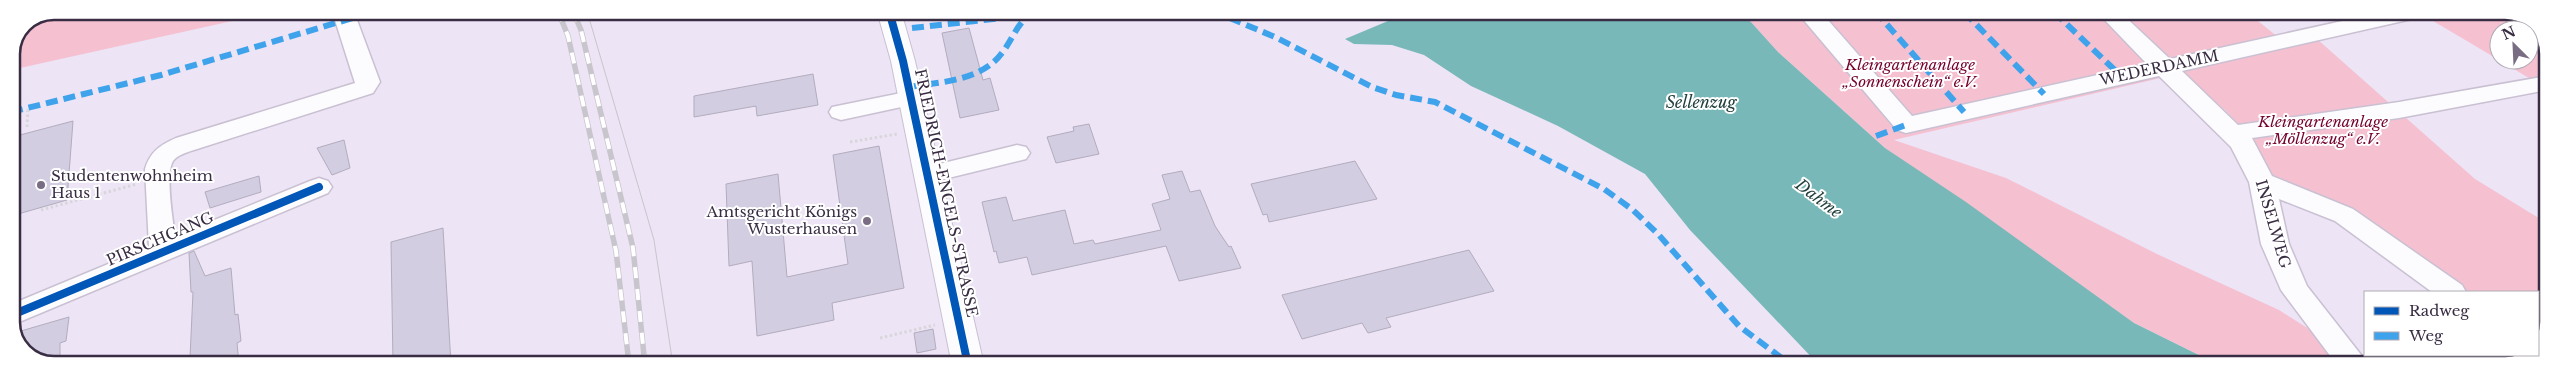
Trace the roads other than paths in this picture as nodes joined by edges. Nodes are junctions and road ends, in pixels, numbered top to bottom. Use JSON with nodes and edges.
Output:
{"nodes":[{"id":1,"x":346,"y":20,"type":"dead end"},
{"id":2,"x":892,"y":20,"type":"edge"},
{"id":3,"x":1813,"y":20,"type":"edge"},
{"id":4,"x":2116,"y":20,"type":"edge"},
{"id":5,"x":2376,"y":20,"type":"edge"},
{"id":6,"x":2166,"y":67,"type":"junction"},
{"id":7,"x":2539,"y":84,"type":"edge"},
{"id":8,"x":911,"y":98,"type":"junction"},
{"id":9,"x":841,"y":112,"type":"dead end"},
{"id":10,"x":2233,"y":133,"type":"junction"},
{"id":11,"x":1017,"y":153,"type":"dead end"},
{"id":12,"x":928,"y":174,"type":"junction"},
{"id":13,"x":2262,"y":182,"type":"junction"},
{"id":14,"x":319,"y":187,"type":"dead end"},
{"id":15,"x":163,"y":253,"type":"junction"},
{"id":16,"x":2451,"y":291,"type":"edge"},
{"id":17,"x":20,"y":312,"type":"edge"},
{"id":18,"x":966,"y":356,"type":"edge"},
{"id":19,"x":2347,"y":356,"type":"edge"}],
"edges":[{"from":1,"to":15,"type":"street"},
{"from":2,"to":8,"type":"main road","name":"FRIEDRICH-ENGELS-STRASSE"},
{"from":3,"to":6,"type":"street","name":"WEDERDAMM"},
{"from":4,"to":6,"type":"street","name":"INSELWEG"},
{"from":5,"to":6,"type":"street","name":"WEDERDAMM"},
{"from":6,"to":10,"type":"street","name":"INSELWEG"},
{"from":7,"to":10,"type":"street"},
{"from":8,"to":9,"type":"street"},
{"from":8,"to":12,"type":"main road","name":"FRIEDRICH-ENGELS-STRASSE"},
{"from":10,"to":13,"type":"street","name":"INSELWEG"},
{"from":11,"to":12,"type":"street"},
{"from":12,"to":18,"type":"main road","name":"FRIEDRICH-ENGELS-STRASSE"},
{"from":13,"to":16,"type":"street"},
{"from":13,"to":19,"type":"street","name":"INSELWEG"},
{"from":14,"to":15,"type":"street","name":"PIRSCHGANG"},
{"from":15,"to":17,"type":"street","name":"PIRSCHGANG"}]}
